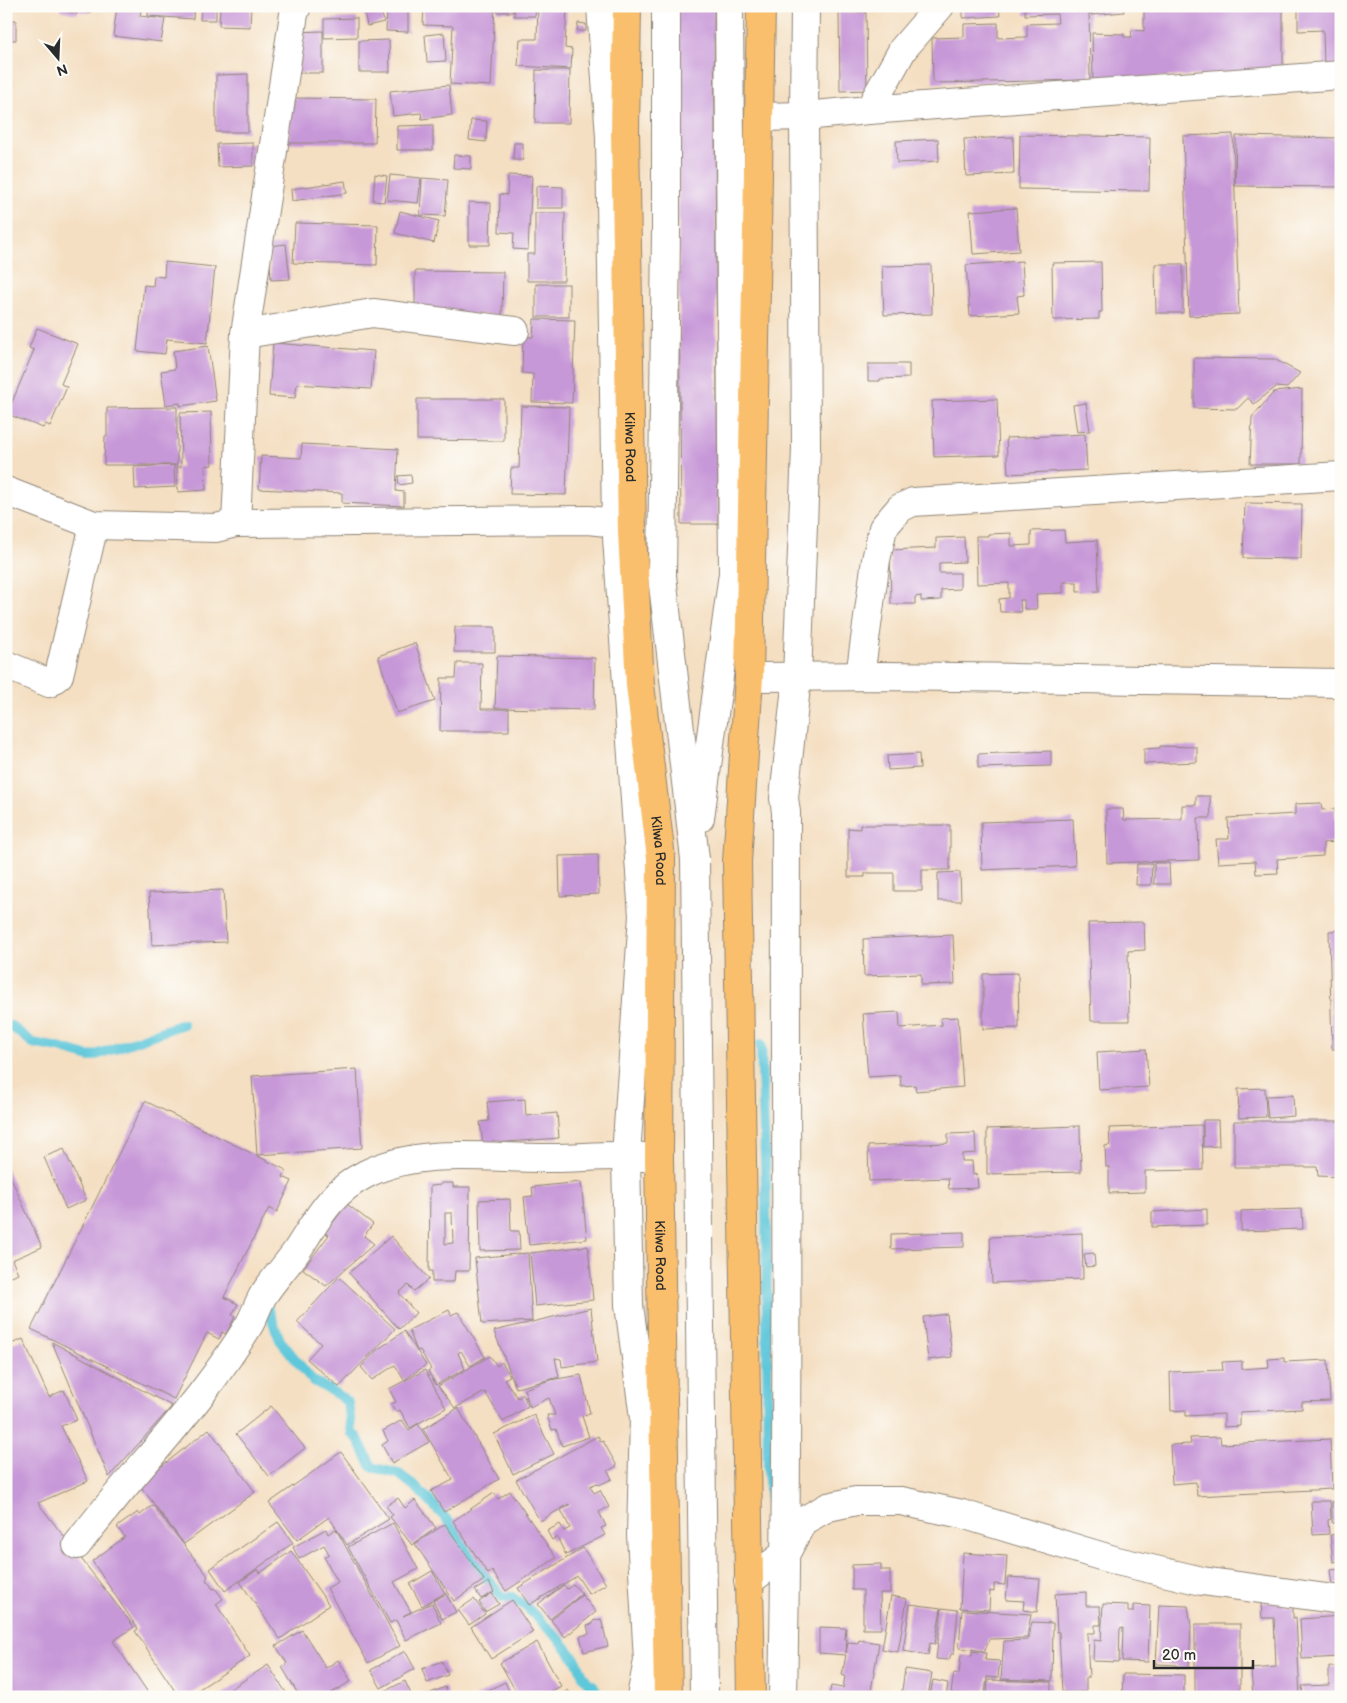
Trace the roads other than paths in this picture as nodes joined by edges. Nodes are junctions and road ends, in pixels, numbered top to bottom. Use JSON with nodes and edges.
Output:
{"nodes":[{"id":1,"x":297,"y":6,"type":"edge"},
{"id":2,"x":601,"y":6,"type":"edge"},
{"id":3,"x":628,"y":6,"type":"edge"},
{"id":4,"x":666,"y":6,"type":"edge"},
{"id":5,"x":729,"y":6,"type":"edge"},
{"id":6,"x":761,"y":6,"type":"edge"},
{"id":7,"x":805,"y":6,"type":"edge"},
{"id":8,"x":940,"y":6,"type":"edge"},
{"id":9,"x":1341,"y":74,"type":"edge"},
{"id":10,"x":869,"y":110,"type":"junction"},
{"id":11,"x":804,"y":116,"type":"junction"},
{"id":12,"x":759,"y":117,"type":"junction"},
{"id":13,"x":515,"y":330,"type":"dead end"},
{"id":14,"x":245,"y":334,"type":"junction"},
{"id":15,"x":1341,"y":476,"type":"edge"},
{"id":16,"x":6,"y":491,"type":"edge"},
{"id":17,"x":236,"y":523,"type":"junction"},
{"id":18,"x":94,"y":525,"type":"junction"},
{"id":19,"x":624,"y":528,"type":"junction"},
{"id":20,"x":6,"y":665,"type":"edge"},
{"id":21,"x":860,"y":676,"type":"junction"},
{"id":22,"x":749,"y":677,"type":"junction"},
{"id":23,"x":796,"y":677,"type":"junction"},
{"id":24,"x":1341,"y":683,"type":"edge"},
{"id":25,"x":695,"y":859,"type":"junction"},
{"id":26,"x":626,"y":1155,"type":"junction"},
{"id":27,"x":659,"y":1158,"type":"junction"},
{"id":28,"x":77,"y":1545,"type":"dead end"},
{"id":29,"x":786,"y":1554,"type":"junction"},
{"id":30,"x":748,"y":1582,"type":"junction"},
{"id":31,"x":1341,"y":1600,"type":"edge"},
{"id":32,"x":641,"y":1697,"type":"edge"},
{"id":33,"x":668,"y":1697,"type":"edge"},
{"id":34,"x":704,"y":1697,"type":"edge"},
{"id":35,"x":750,"y":1697,"type":"edge"},
{"id":36,"x":783,"y":1697,"type":"edge"}],
"edges":[{"from":1,"to":14,"type":"street"},
{"from":2,"to":19,"type":"street"},
{"from":3,"to":19,"type":"highway","name":"Kilwa Road"},
{"from":4,"to":25,"type":"street"},
{"from":5,"to":25,"type":"street"},
{"from":6,"to":12,"type":"highway"},
{"from":7,"to":11,"type":"street"},
{"from":8,"to":10,"type":"street"},
{"from":9,"to":10,"type":"street"},
{"from":10,"to":11,"type":"street"},
{"from":11,"to":12,"type":"street"},
{"from":11,"to":23,"type":"street"},
{"from":12,"to":22,"type":"highway"},
{"from":13,"to":14,"type":"street"},
{"from":14,"to":17,"type":"street"},
{"from":15,"to":21,"type":"street"},
{"from":16,"to":18,"type":"street"},
{"from":17,"to":18,"type":"street"},
{"from":17,"to":19,"type":"street"},
{"from":18,"to":20,"type":"street"},
{"from":19,"to":26,"type":"street"},
{"from":19,"to":27,"type":"highway","name":"Kilwa Road"},
{"from":21,"to":23,"type":"street"},
{"from":21,"to":24,"type":"street"},
{"from":22,"to":23,"type":"street"},
{"from":22,"to":30,"type":"highway"},
{"from":23,"to":29,"type":"street"},
{"from":25,"to":34,"type":"street"},
{"from":26,"to":27,"type":"street"},
{"from":26,"to":28,"type":"street"},
{"from":26,"to":32,"type":"street"},
{"from":27,"to":33,"type":"highway","name":"Kilwa Road"},
{"from":29,"to":30,"type":"street"},
{"from":29,"to":31,"type":"street"},
{"from":29,"to":36,"type":"street"},
{"from":30,"to":35,"type":"highway"}]}
